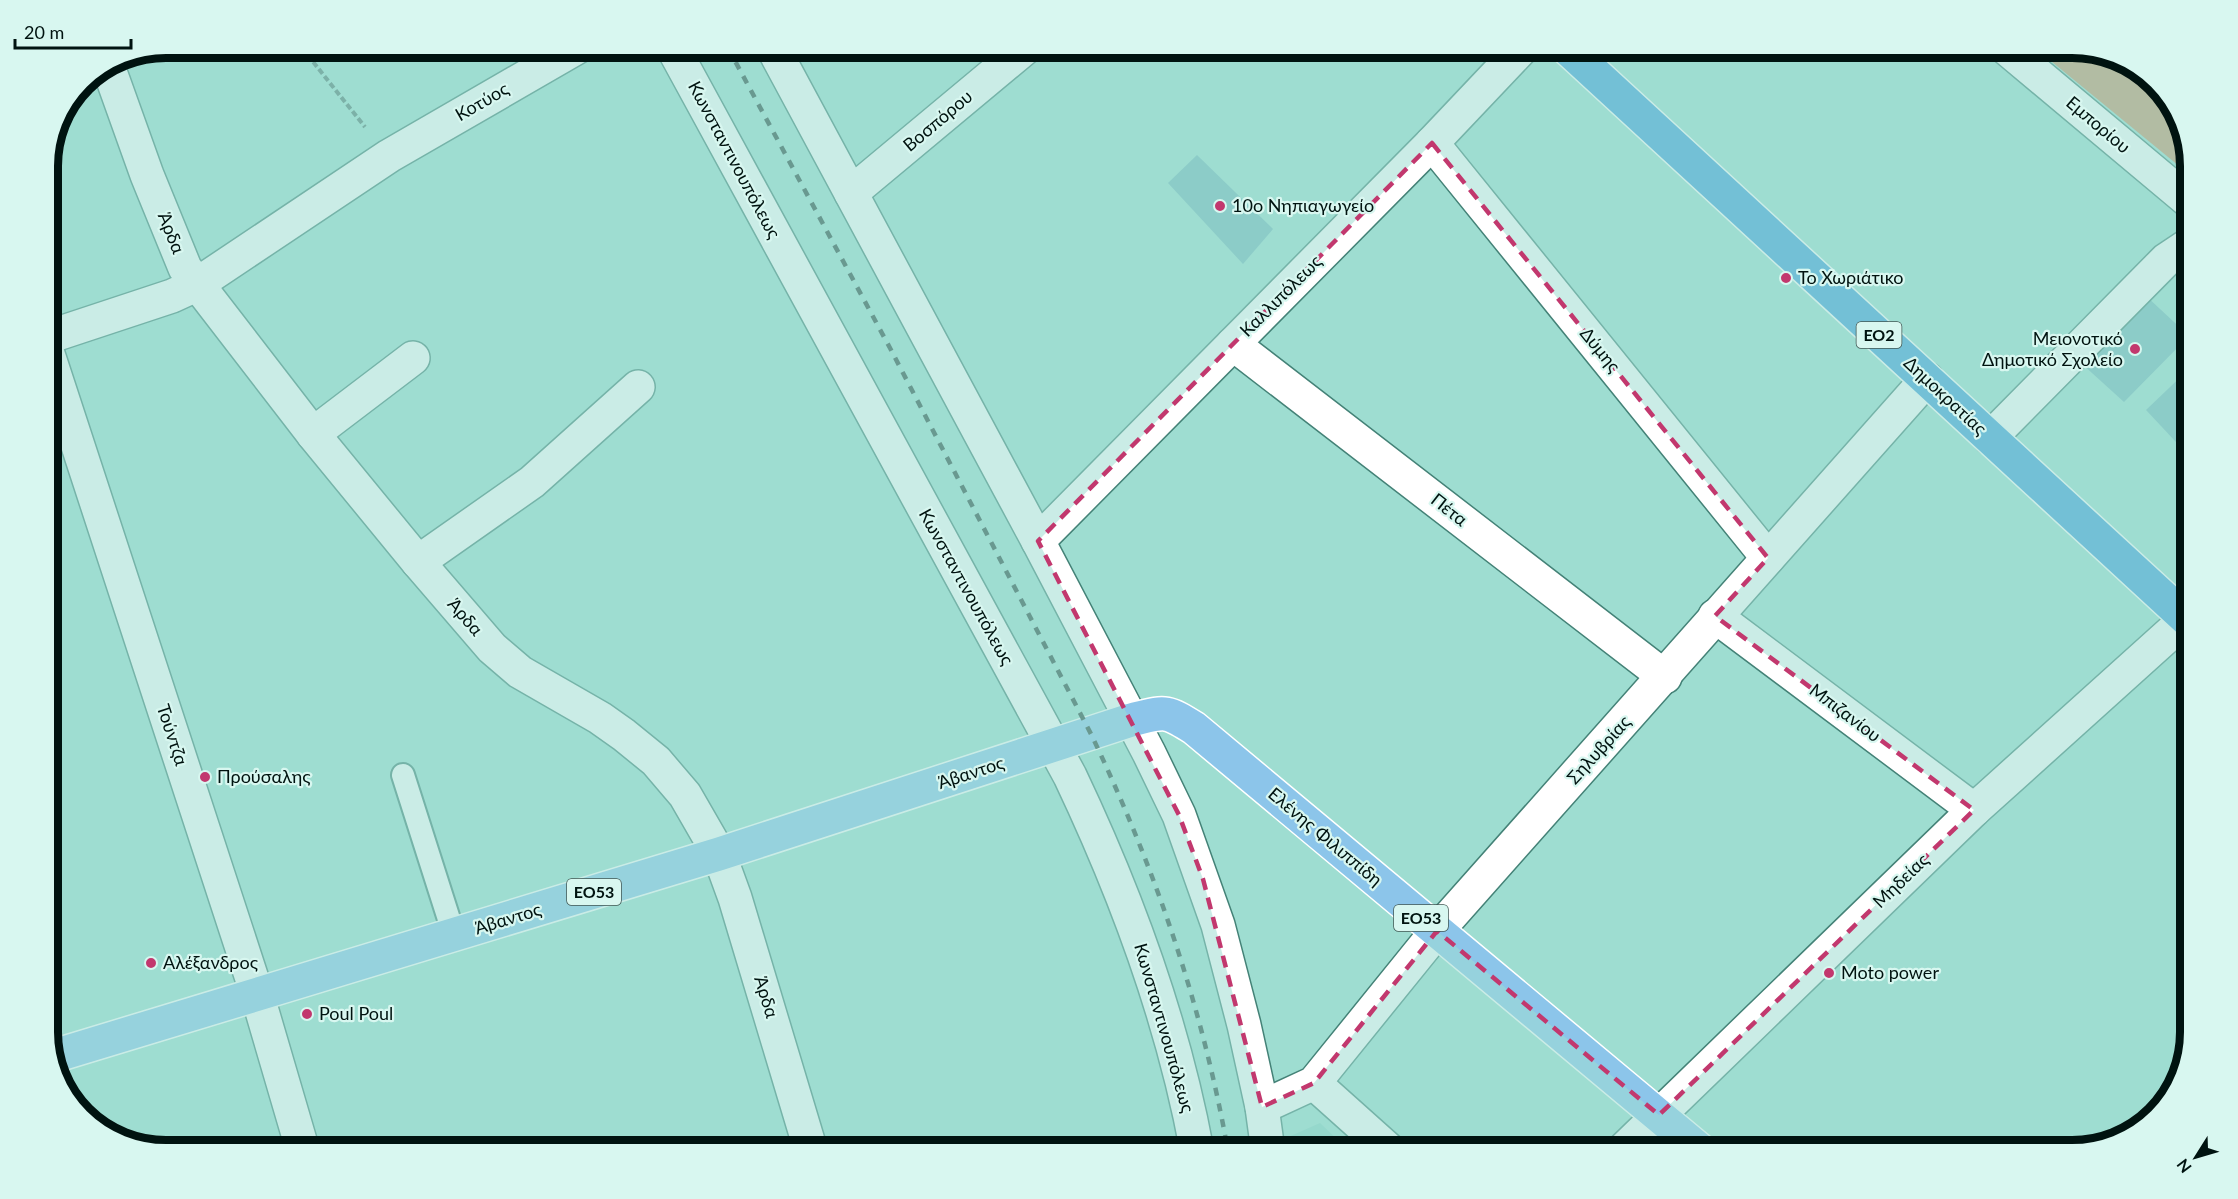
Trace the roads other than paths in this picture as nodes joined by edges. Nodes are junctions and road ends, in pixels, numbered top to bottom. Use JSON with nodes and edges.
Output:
{"nodes":[{"id":1,"x":1512,"y":58,"type":"edge"},
{"id":2,"x":1579,"y":58,"type":"edge"},
{"id":3,"x":2018,"y":58,"type":"edge"},
{"id":4,"x":557,"y":59,"type":"edge"},
{"id":5,"x":679,"y":59,"type":"edge"},
{"id":6,"x":779,"y":59,"type":"edge"},
{"id":7,"x":1012,"y":59,"type":"edge"},
{"id":8,"x":111,"y":74,"type":"edge"},
{"id":9,"x":1432,"y":143,"type":"junction"},
{"id":10,"x":851,"y":193,"type":"junction"},
{"id":11,"x":2179,"y":193,"type":"edge"},
{"id":12,"x":2179,"y":251,"type":"edge"},
{"id":13,"x":196,"y":285,"type":"junction"},
{"id":14,"x":59,"y":333,"type":"edge"},
{"id":15,"x":1233,"y":344,"type":"junction"},
{"id":16,"x":413,"y":358,"type":"dead end"},
{"id":17,"x":1927,"y":379,"type":"junction"},
{"id":18,"x":638,"y":387,"type":"dead end"},
{"id":19,"x":59,"y":388,"type":"edge"},
{"id":20,"x":312,"y":434,"type":"junction"},
{"id":21,"x":1990,"y":438,"type":"junction"},
{"id":22,"x":1038,"y":541,"type":"junction"},
{"id":23,"x":1768,"y":558,"type":"junction"},
{"id":24,"x":418,"y":562,"type":"junction"},
{"id":25,"x":2180,"y":612,"type":"edge"},
{"id":26,"x":1715,"y":616,"type":"junction"},
{"id":27,"x":2180,"y":628,"type":"edge"},
{"id":28,"x":1665,"y":677,"type":"junction"},
{"id":29,"x":1131,"y":720,"type":"junction"},
{"id":30,"x":1055,"y":746,"type":"junction"},
{"id":31,"x":403,"y":775,"type":"dead end"},
{"id":32,"x":1974,"y":810,"type":"junction"},
{"id":33,"x":720,"y":854,"type":"junction"},
{"id":34,"x":1437,"y":931,"type":"junction"},
{"id":35,"x":454,"y":935,"type":"junction"},
{"id":36,"x":257,"y":994,"type":"junction"},
{"id":37,"x":61,"y":1054,"type":"edge"},
{"id":38,"x":1314,"y":1083,"type":"junction"},
{"id":39,"x":1262,"y":1107,"type":"junction"},
{"id":40,"x":1659,"y":1115,"type":"junction"},
{"id":41,"x":300,"y":1140,"type":"edge"},
{"id":42,"x":808,"y":1140,"type":"edge"},
{"id":43,"x":1194,"y":1140,"type":"edge"},
{"id":44,"x":1266,"y":1140,"type":"edge"},
{"id":45,"x":1378,"y":1140,"type":"edge"},
{"id":46,"x":1633,"y":1140,"type":"edge"},
{"id":47,"x":1688,"y":1140,"type":"edge"}],
"edges":[{"from":1,"to":9,"type":"street","name":"Καλλιπόλεως"},
{"from":2,"to":17,"type":"highway","name":"Δημοκρατίας","number":"ΕΟ2"},
{"from":3,"to":11,"type":"street","name":"Εμπορίου"},
{"from":4,"to":13,"type":"street","name":"Κοτύος"},
{"from":5,"to":30,"type":"street","name":"Κωνσταντινουπόλεως"},
{"from":6,"to":10,"type":"street"},
{"from":7,"to":10,"type":"street","name":"Βοσπόρου"},
{"from":8,"to":13,"type":"street","name":"Άρδα"},
{"from":9,"to":15,"type":"street","name":"Καλλιπόλεως"},
{"from":9,"to":23,"type":"street","name":"Δύμης"},
{"from":10,"to":22,"type":"street"},
{"from":12,"to":21,"type":"street"},
{"from":13,"to":14,"type":"street"},
{"from":13,"to":20,"type":"street","name":"Άρδα"},
{"from":15,"to":22,"type":"street","name":"Καλλιπόλεως"},
{"from":15,"to":28,"type":"street","name":"Πέτα"},
{"from":16,"to":20,"type":"street"},
{"from":17,"to":21,"type":"highway","name":"Δημοκρατίας","number":"ΕΟ2"},
{"from":17,"to":23,"type":"street","name":"Σηλυβρίας"},
{"from":18,"to":24,"type":"street"},
{"from":19,"to":36,"type":"street","name":"Τούντζα"},
{"from":20,"to":24,"type":"street","name":"Άρδα"},
{"from":21,"to":25,"type":"highway","name":"Δημοκρατίας","number":"ΕΟ2"},
{"from":22,"to":29,"type":"street"},
{"from":23,"to":26,"type":"street","name":"Σηλυβρίας"},
{"from":24,"to":33,"type":"street","name":"Άρδα"},
{"from":26,"to":28,"type":"street","name":"Σηλυβρίας"},
{"from":26,"to":32,"type":"street","name":"Μπιζανίου"},
{"from":27,"to":32,"type":"street","name":"Μηδείας"},
{"from":28,"to":34,"type":"street","name":"Σηλυβρίας"},
{"from":29,"to":30,"type":"main road","name":"Άβαντος","number":"ΕΟ53"},
{"from":29,"to":34,"type":"main road","name":"Ελένης Φιλιππίδη","number":"ΕΟ53"},
{"from":29,"to":39,"type":"street"},
{"from":30,"to":33,"type":"main road","name":"Άβαντος","number":"ΕΟ53"},
{"from":30,"to":43,"type":"street","name":"Κωνσταντινουπόλεως"},
{"from":31,"to":35,"type":"lane"},
{"from":32,"to":40,"type":"street","name":"Μηδείας"},
{"from":33,"to":35,"type":"main road","name":"Άβαντος","number":"ΕΟ53"},
{"from":33,"to":42,"type":"street","name":"Άρδα"},
{"from":34,"to":38,"type":"street","name":"Σηλυβρίας"},
{"from":34,"to":40,"type":"main road","name":"Ελένης Φιλιππίδη","number":"ΕΟ53"},
{"from":35,"to":36,"type":"main road","name":"Άβαντος","number":"ΕΟ53"},
{"from":36,"to":37,"type":"main road","name":"Άβαντος","number":"ΕΟ53"},
{"from":36,"to":41,"type":"street","name":"Τούντζα"},
{"from":38,"to":39,"type":"street","name":"Σηλυβρίας"},
{"from":38,"to":45,"type":"street"},
{"from":39,"to":44,"type":"street"},
{"from":40,"to":46,"type":"street","name":"Μηδείας"},
{"from":40,"to":47,"type":"main road","name":"Ελένης Φιλιππίδη","number":"ΕΟ53"}]}
